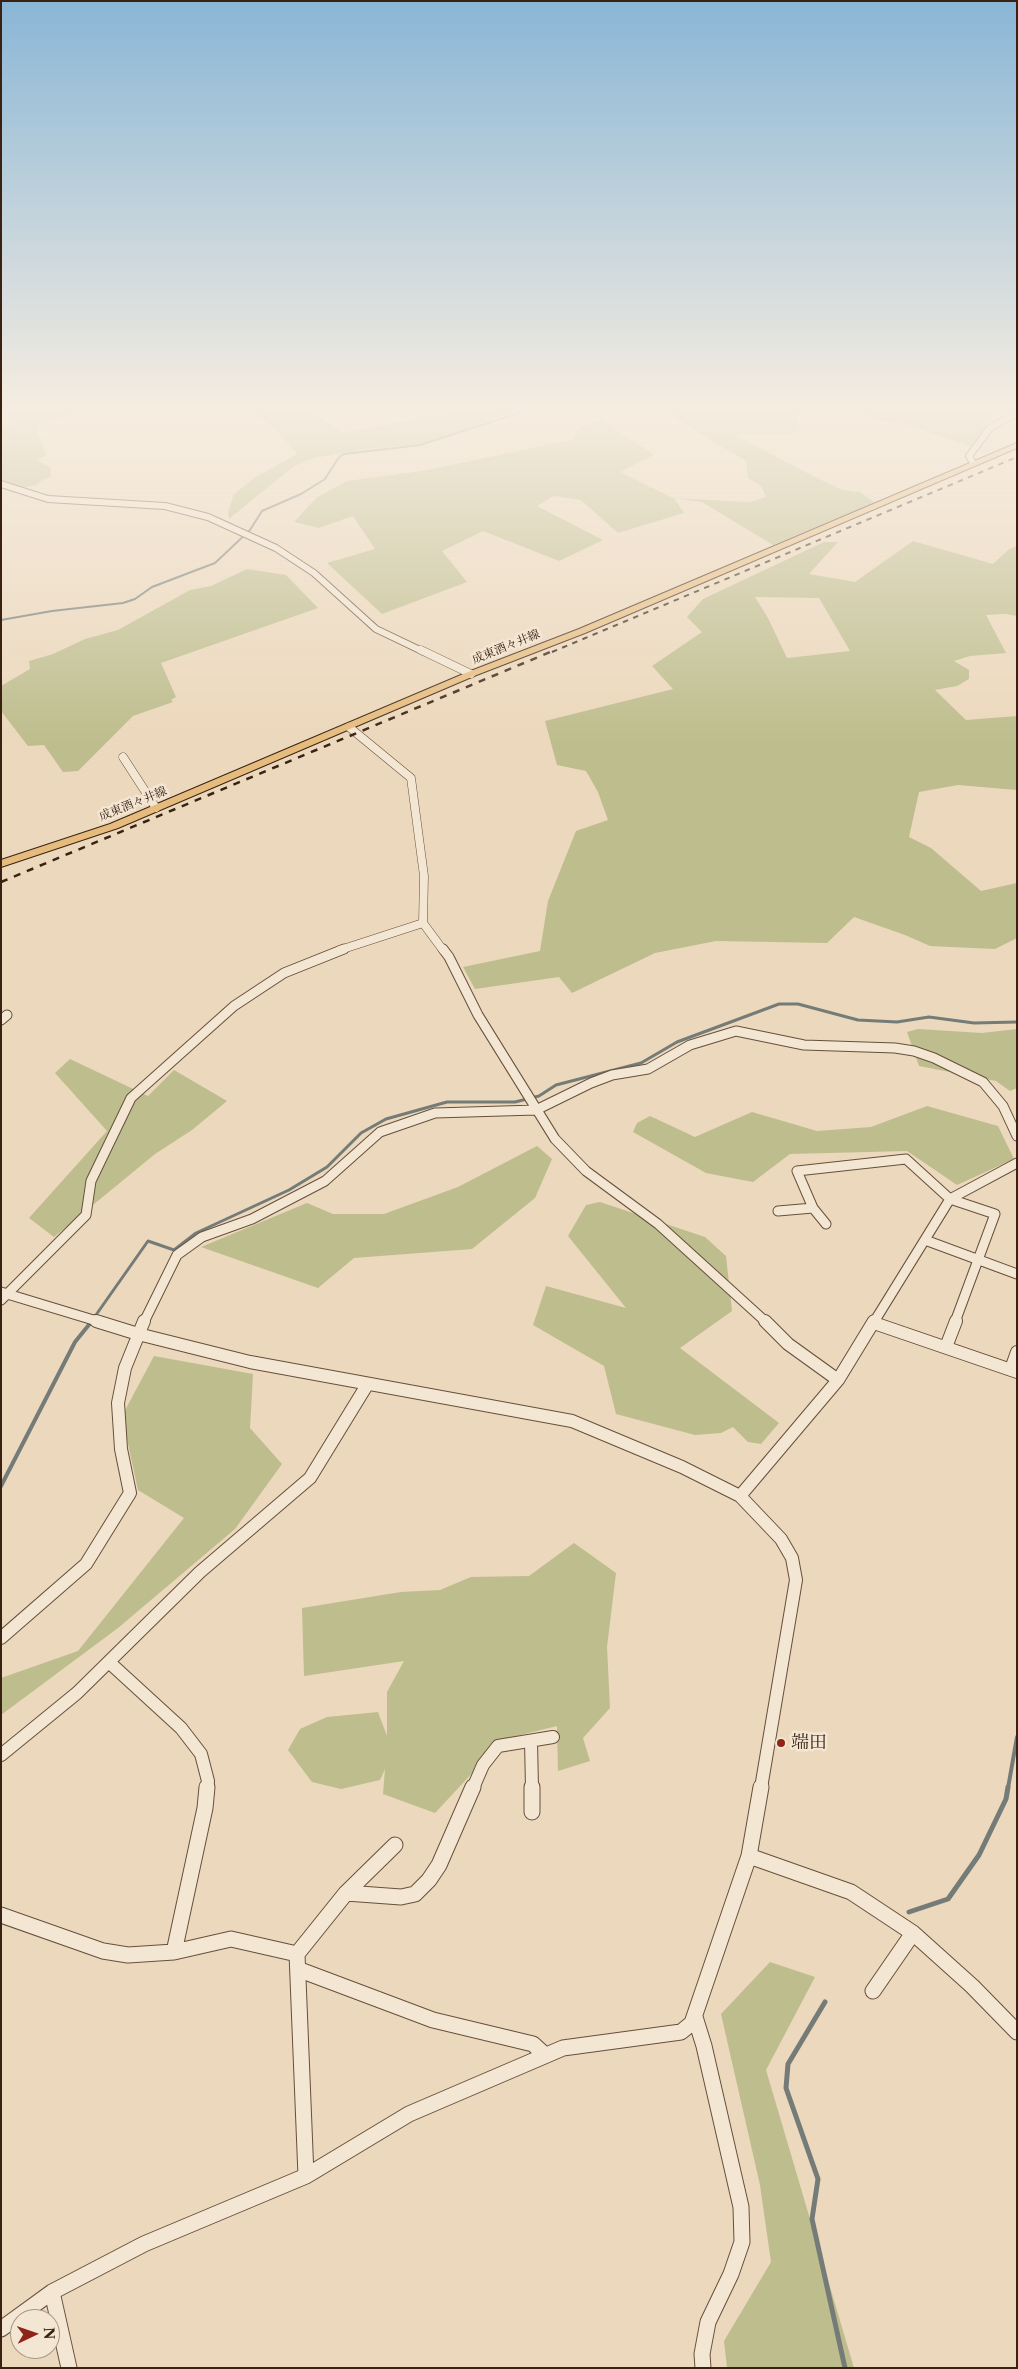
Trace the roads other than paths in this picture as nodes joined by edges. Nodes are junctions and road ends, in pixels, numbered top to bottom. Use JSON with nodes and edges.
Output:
{"nodes":[{"id":1,"x":218,"y":523,"type":"edge"},
{"id":2,"x":834,"y":523,"type":"edge"},
{"id":3,"x":471,"y":674,"type":"junction"},
{"id":4,"x":348,"y":726,"type":"junction"},
{"id":5,"x":123,"y":757,"type":"dead end"},
{"id":6,"x":156,"y":808,"type":"junction"},
{"id":7,"x":1,"y":864,"type":"edge"},
{"id":8,"x":423,"y":923,"type":"junction"},
{"id":9,"x":536,"y":1110,"type":"junction"},
{"id":10,"x":1017,"y":1136,"type":"edge"},
{"id":11,"x":1017,"y":1163,"type":"edge"},
{"id":12,"x":950,"y":1199,"type":"junction"},
{"id":13,"x":813,"y":1208,"type":"junction"},
{"id":14,"x":778,"y":1211,"type":"dead end"},
{"id":15,"x":826,"y":1224,"type":"dead end"},
{"id":16,"x":925,"y":1240,"type":"junction"},
{"id":17,"x":978,"y":1260,"type":"junction"},
{"id":18,"x":1017,"y":1274,"type":"edge"},
{"id":19,"x":3,"y":1295,"type":"edge"},
{"id":20,"x":874,"y":1323,"type":"junction"},
{"id":21,"x":138,"y":1334,"type":"junction"},
{"id":22,"x":946,"y":1347,"type":"junction"},
{"id":23,"x":1017,"y":1352,"type":"edge"},
{"id":24,"x":1014,"y":1371,"type":"edge"},
{"id":25,"x":838,"y":1380,"type":"junction"},
{"id":26,"x":367,"y":1385,"type":"junction"},
{"id":27,"x":740,"y":1496,"type":"junction"},
{"id":28,"x":1,"y":1638,"type":"edge"},
{"id":29,"x":110,"y":1663,"type":"junction"},
{"id":30,"x":553,"y":1737,"type":"dead end"},
{"id":31,"x":531,"y":1741,"type":"junction"},
{"id":32,"x":1,"y":1754,"type":"edge"},
{"id":33,"x":532,"y":1812,"type":"dead end"},
{"id":34,"x":395,"y":1845,"type":"dead end"},
{"id":35,"x":749,"y":1856,"type":"junction"},
{"id":36,"x":346,"y":1893,"type":"junction"},
{"id":37,"x":1,"y":1915,"type":"edge"},
{"id":38,"x":912,"y":1934,"type":"junction"},
{"id":39,"x":174,"y":1952,"type":"junction"},
{"id":40,"x":298,"y":1954,"type":"junction"},
{"id":41,"x":300,"y":1970,"type":"junction"},
{"id":42,"x":872,"y":1991,"type":"dead end"},
{"id":43,"x":695,"y":2017,"type":"junction"},
{"id":44,"x":1017,"y":2032,"type":"edge"},
{"id":45,"x":545,"y":2055,"type":"junction"},
{"id":46,"x":306,"y":2176,"type":"junction"},
{"id":47,"x":52,"y":2292,"type":"junction"},
{"id":48,"x":1,"y":2329,"type":"edge"},
{"id":49,"x":69,"y":2368,"type":"edge"},
{"id":50,"x":704,"y":2368,"type":"edge"}],
"edges":[{"from":1,"to":3,"type":"street"},
{"from":2,"to":3,"type":"main road","name":"成東酒々井線"},
{"from":3,"to":4,"type":"main road","name":"成東酒々井線"},
{"from":4,"to":6,"type":"main road","name":"成東酒々井線"},
{"from":4,"to":8,"type":"street"},
{"from":5,"to":6,"type":"street"},
{"from":6,"to":7,"type":"main road","name":"成東酒々井線"},
{"from":8,"to":9,"type":"street"},
{"from":8,"to":19,"type":"street"},
{"from":9,"to":10,"type":"street"},
{"from":9,"to":21,"type":"street"},
{"from":9,"to":25,"type":"street"},
{"from":11,"to":12,"type":"street"},
{"from":12,"to":13,"type":"street"},
{"from":12,"to":16,"type":"street"},
{"from":12,"to":17,"type":"street"},
{"from":13,"to":14,"type":"street"},
{"from":13,"to":15,"type":"street"},
{"from":16,"to":17,"type":"street"},
{"from":16,"to":20,"type":"street"},
{"from":17,"to":18,"type":"street"},
{"from":17,"to":22,"type":"street"},
{"from":19,"to":21,"type":"street"},
{"from":20,"to":22,"type":"street"},
{"from":20,"to":25,"type":"street"},
{"from":21,"to":26,"type":"street"},
{"from":21,"to":28,"type":"street"},
{"from":22,"to":24,"type":"street"},
{"from":23,"to":24,"type":"street"},
{"from":25,"to":27,"type":"street"},
{"from":26,"to":27,"type":"street"},
{"from":26,"to":29,"type":"street"},
{"from":27,"to":35,"type":"street"},
{"from":29,"to":32,"type":"street"},
{"from":29,"to":39,"type":"street"},
{"from":30,"to":31,"type":"street"},
{"from":31,"to":33,"type":"street"},
{"from":31,"to":36,"type":"street"},
{"from":34,"to":36,"type":"street"},
{"from":35,"to":38,"type":"street"},
{"from":35,"to":43,"type":"street"},
{"from":36,"to":40,"type":"street"},
{"from":37,"to":39,"type":"street"},
{"from":38,"to":42,"type":"street"},
{"from":38,"to":44,"type":"street"},
{"from":39,"to":40,"type":"street"},
{"from":40,"to":41,"type":"street"},
{"from":41,"to":45,"type":"street"},
{"from":41,"to":46,"type":"street"},
{"from":43,"to":45,"type":"street"},
{"from":43,"to":50,"type":"street"},
{"from":45,"to":46,"type":"street"},
{"from":46,"to":47,"type":"street"},
{"from":47,"to":48,"type":"street"},
{"from":47,"to":49,"type":"street"}]}
